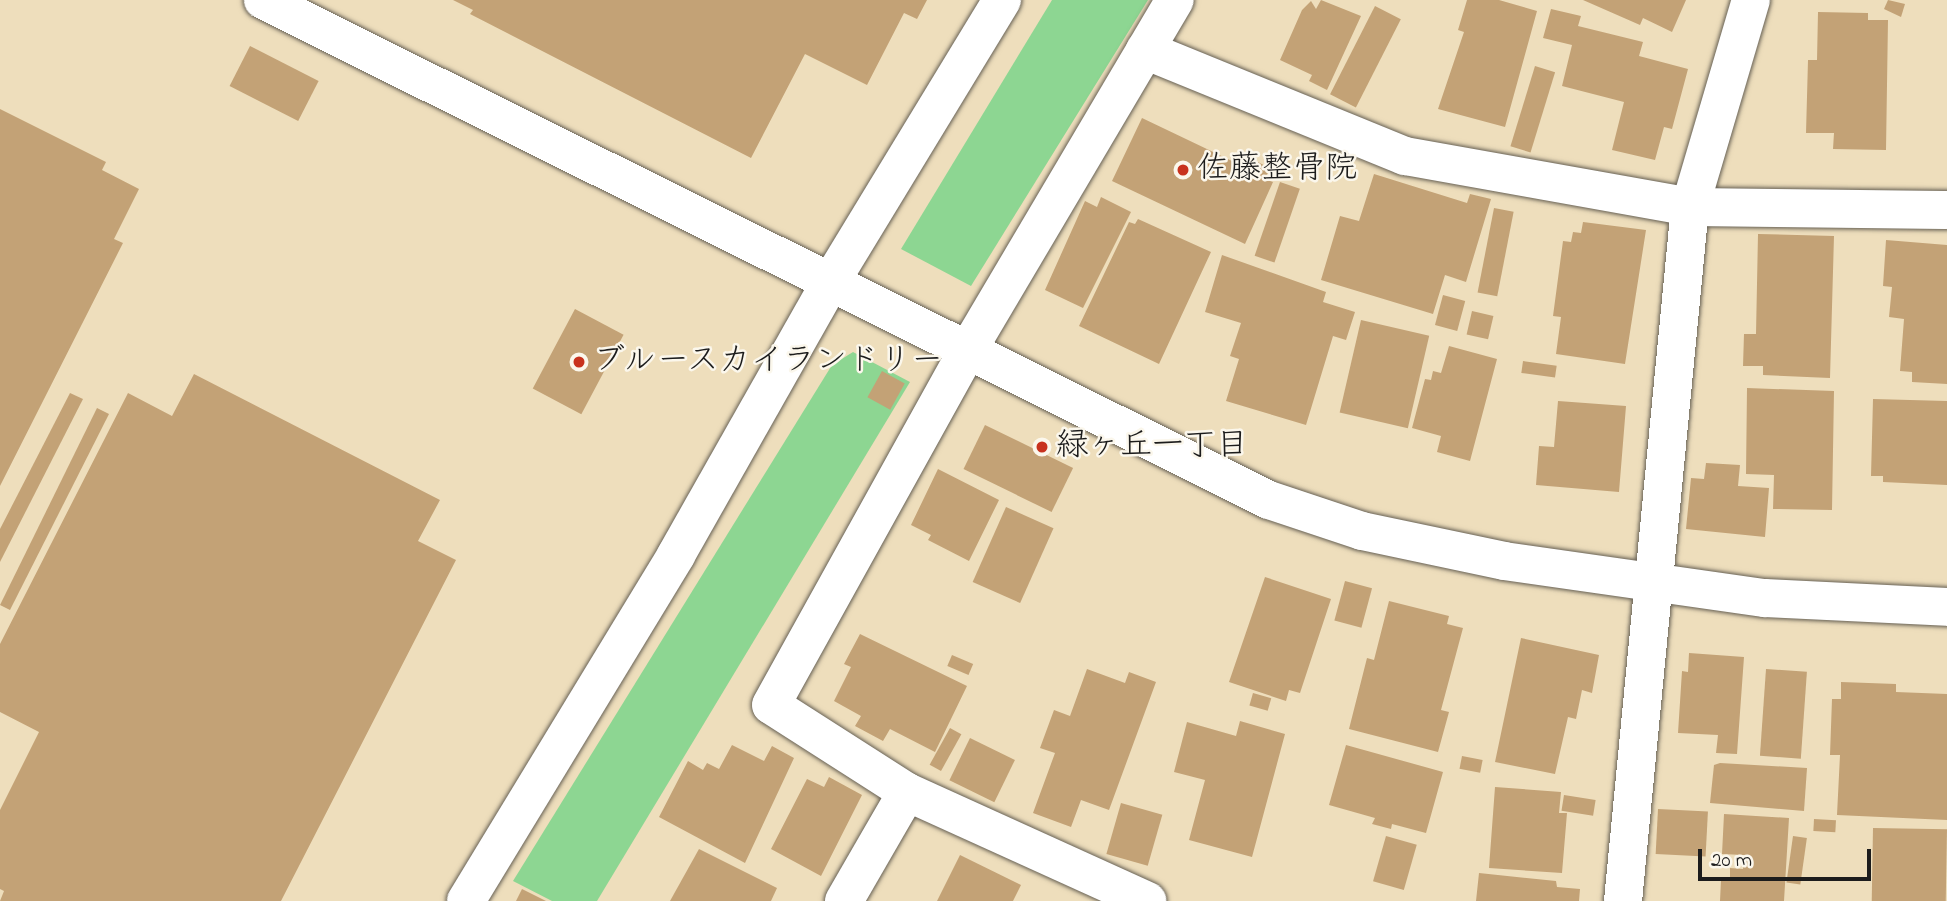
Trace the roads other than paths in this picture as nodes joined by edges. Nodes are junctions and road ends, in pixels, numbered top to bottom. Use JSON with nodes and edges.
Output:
{"nodes":[{"id":1,"x":263,"y":0,"type":"edge"},
{"id":2,"x":1002,"y":0,"type":"edge"},
{"id":3,"x":1175,"y":0,"type":"edge"},
{"id":4,"x":1751,"y":0,"type":"edge"},
{"id":5,"x":1145,"y":50,"type":"junction"},
{"id":6,"x":1690,"y":207,"type":"junction"},
{"id":7,"x":1947,"y":210,"type":"edge"},
{"id":8,"x":830,"y":283,"type":"junction"},
{"id":9,"x":969,"y":348,"type":"junction"},
{"id":10,"x":1652,"y":583,"type":"junction"},
{"id":11,"x":1947,"y":607,"type":"edge"},
{"id":12,"x":907,"y":792,"type":"junction"},
{"id":13,"x":466,"y":901,"type":"edge"},
{"id":14,"x":844,"y":901,"type":"edge"},
{"id":15,"x":1147,"y":901,"type":"edge"},
{"id":16,"x":1623,"y":901,"type":"edge"}],
"edges":[{"from":1,"to":8,"type":"street"},
{"from":2,"to":8,"type":"street"},
{"from":3,"to":5,"type":"street"},
{"from":4,"to":6,"type":"street"},
{"from":5,"to":6,"type":"street"},
{"from":5,"to":9,"type":"street"},
{"from":6,"to":7,"type":"street"},
{"from":6,"to":10,"type":"street"},
{"from":8,"to":9,"type":"street"},
{"from":8,"to":13,"type":"street"},
{"from":9,"to":10,"type":"street"},
{"from":9,"to":12,"type":"street"},
{"from":10,"to":11,"type":"street"},
{"from":10,"to":16,"type":"street"},
{"from":12,"to":14,"type":"street"},
{"from":12,"to":15,"type":"street"}]}
